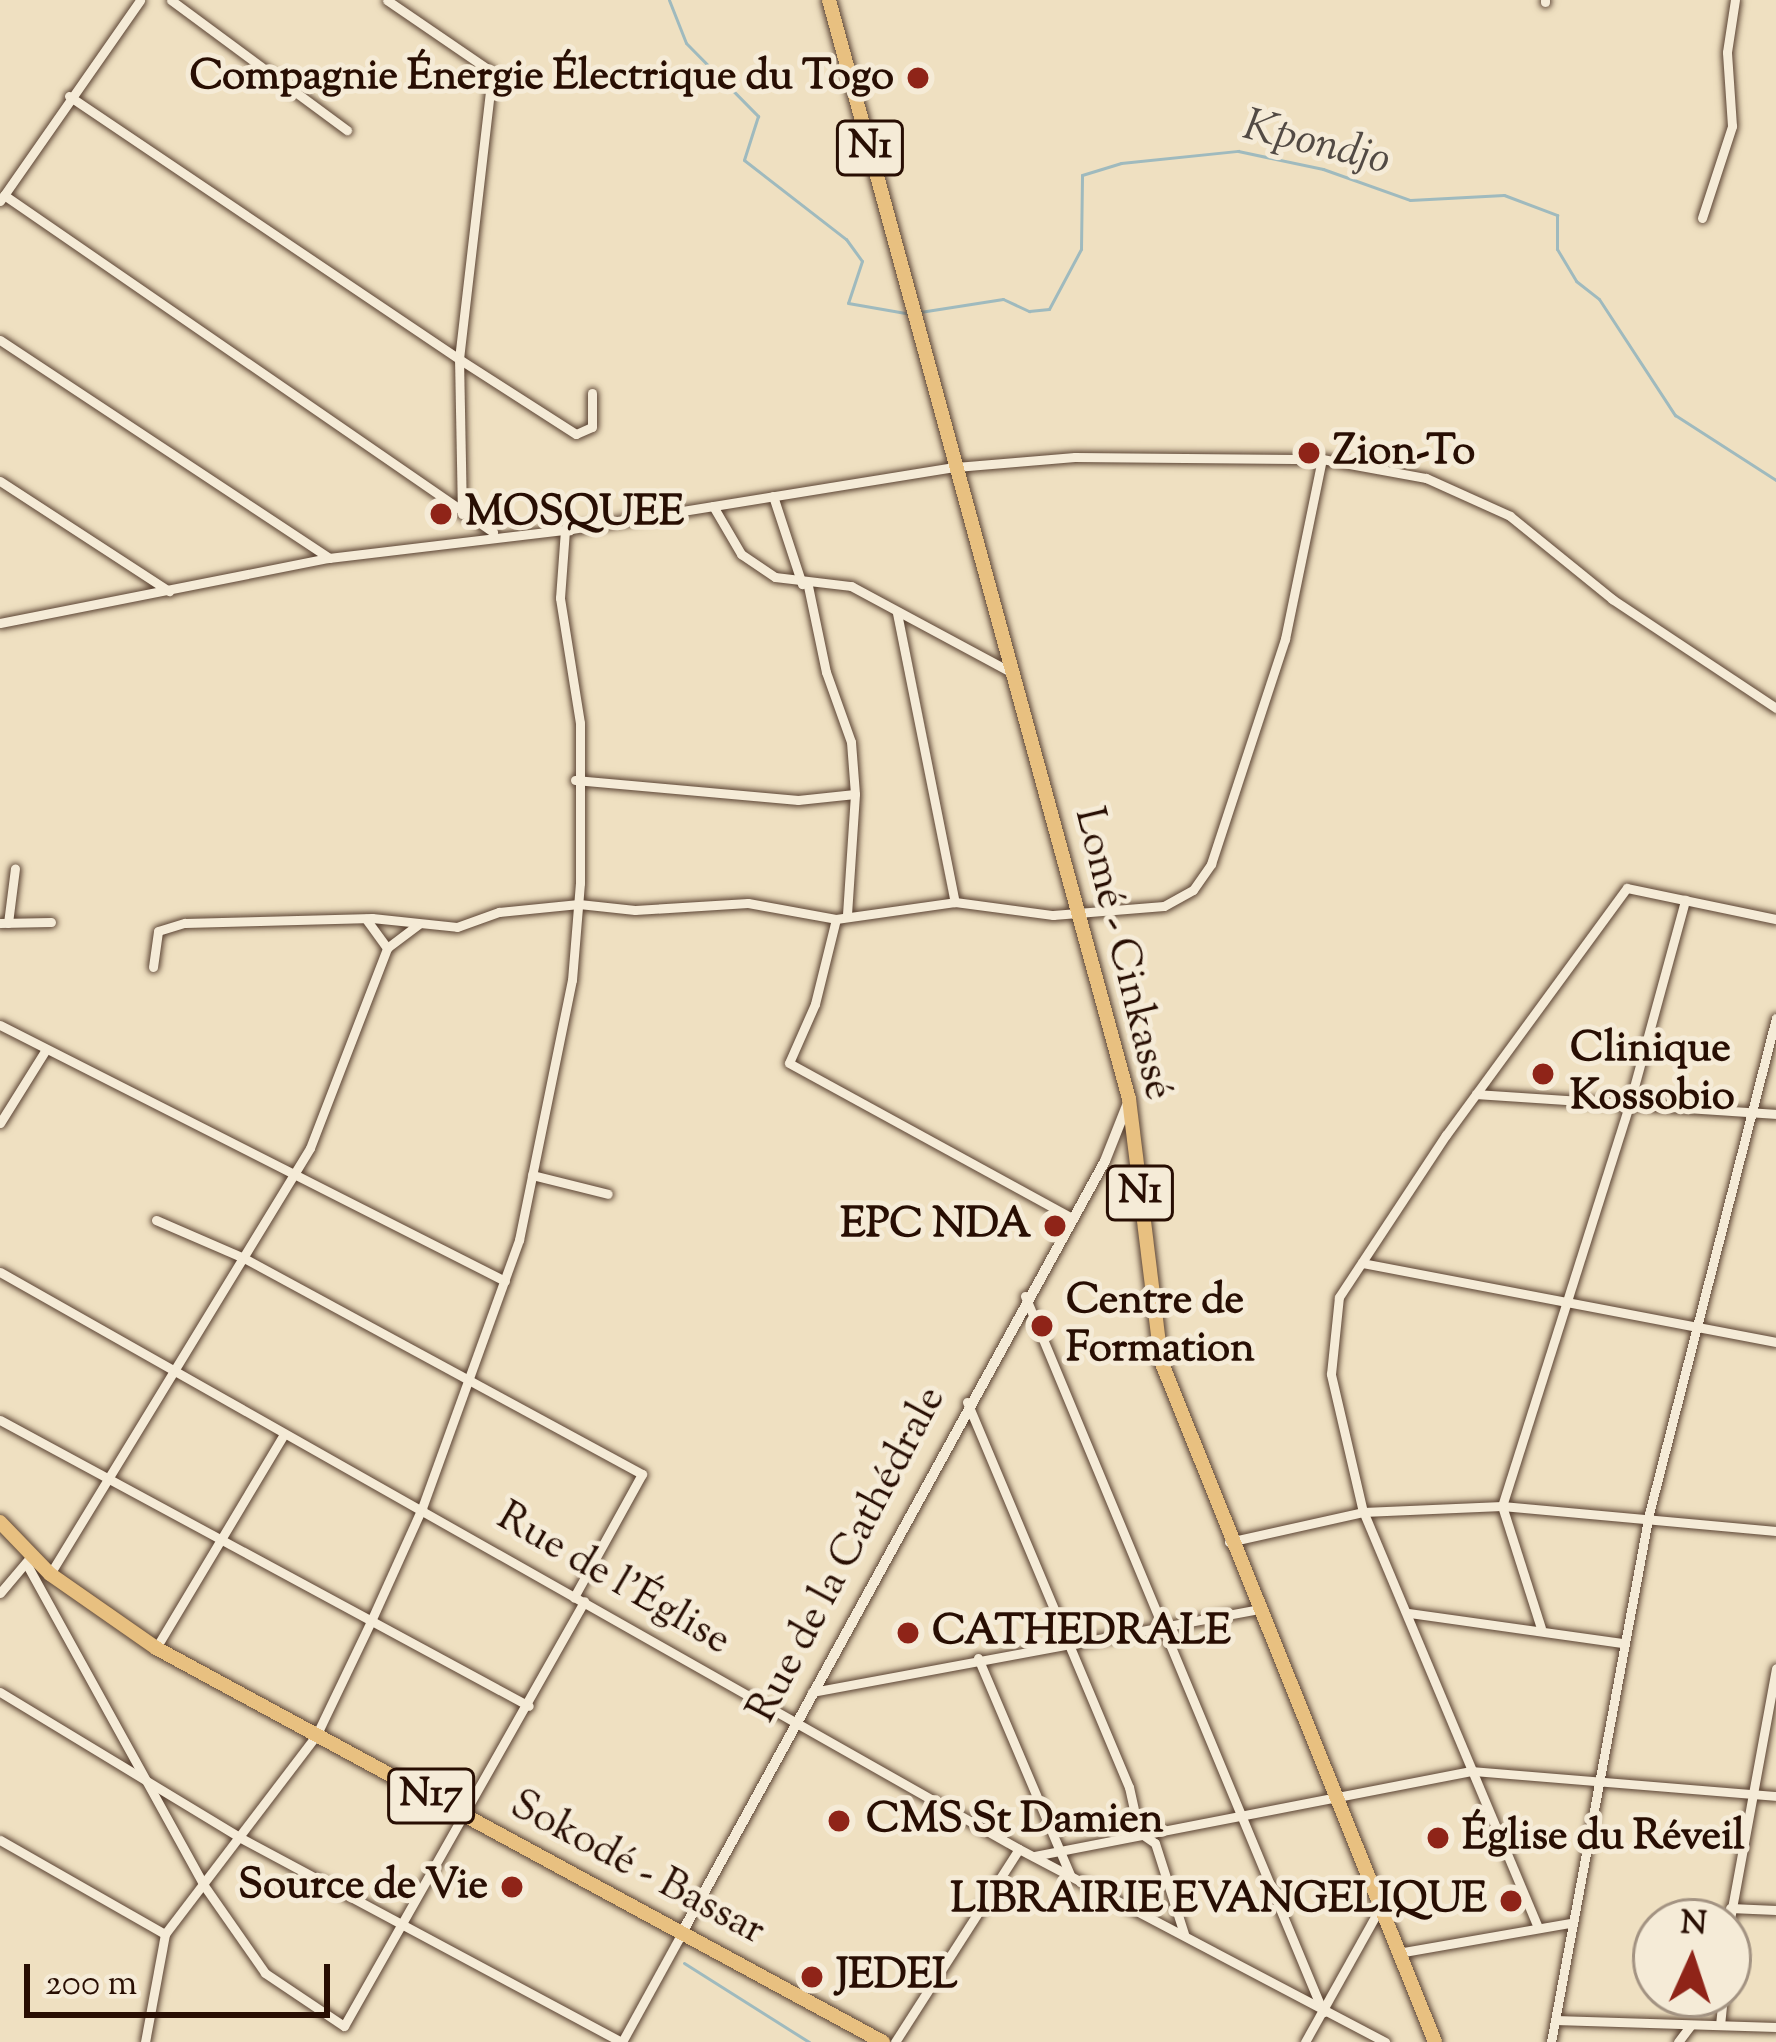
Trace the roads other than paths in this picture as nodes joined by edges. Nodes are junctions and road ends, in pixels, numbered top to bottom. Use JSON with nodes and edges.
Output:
{"nodes":[{"id":1,"x":140,"y":0,"type":"edge"},
{"id":2,"x":171,"y":0,"type":"edge"},
{"id":3,"x":387,"y":0,"type":"edge"},
{"id":4,"x":829,"y":0,"type":"edge"},
{"id":5,"x":1735,"y":0,"type":"edge"},
{"id":6,"x":69,"y":96,"type":"junction"},
{"id":7,"x":347,"y":130,"type":"dead end"},
{"id":8,"x":2,"y":198,"type":"edge"},
{"id":9,"x":1702,"y":218,"type":"dead end"},
{"id":10,"x":0,"y":340,"type":"edge"},
{"id":11,"x":459,"y":359,"type":"junction"},
{"id":12,"x":592,"y":393,"type":"dead end"},
{"id":13,"x":1322,"y":459,"type":"junction"},
{"id":14,"x":956,"y":467,"type":"junction"},
{"id":15,"x":0,"y":481,"type":"edge"},
{"id":16,"x":773,"y":496,"type":"junction"},
{"id":17,"x":713,"y":506,"type":"junction"},
{"id":18,"x":462,"y":514,"type":"junction"},
{"id":19,"x":565,"y":530,"type":"junction"},
{"id":20,"x":496,"y":533,"type":"junction"},
{"id":21,"x":329,"y":559,"type":"junction"},
{"id":22,"x":805,"y":585,"type":"junction"},
{"id":23,"x":169,"y":591,"type":"junction"},
{"id":24,"x":897,"y":613,"type":"junction"},
{"id":25,"x":0,"y":622,"type":"edge"},
{"id":26,"x":1011,"y":672,"type":"junction"},
{"id":27,"x":1776,"y":708,"type":"edge"},
{"id":28,"x":575,"y":780,"type":"junction"},
{"id":29,"x":855,"y":794,"type":"junction"},
{"id":30,"x":15,"y":868,"type":"dead end"},
{"id":31,"x":1685,"y":900,"type":"junction"},
{"id":32,"x":955,"y":902,"type":"junction"},
{"id":33,"x":579,"y":904,"type":"junction"},
{"id":34,"x":1082,"y":915,"type":"junction"},
{"id":35,"x":364,"y":918,"type":"junction"},
{"id":36,"x":842,"y":918,"type":"junction"},
{"id":37,"x":1776,"y":919,"type":"edge"},
{"id":38,"x":51,"y":922,"type":"dead end"},
{"id":39,"x":4,"y":923,"type":"edge"},
{"id":40,"x":422,"y":923,"type":"junction"},
{"id":41,"x":386,"y":948,"type":"junction"},
{"id":42,"x":153,"y":967,"type":"dead end"},
{"id":43,"x":1776,"y":1018,"type":"edge"},
{"id":44,"x":0,"y":1025,"type":"edge"},
{"id":45,"x":45,"y":1051,"type":"junction"},
{"id":46,"x":1476,"y":1094,"type":"junction"},
{"id":47,"x":1130,"y":1099,"type":"junction"},
{"id":48,"x":1628,"y":1109,"type":"junction"},
{"id":49,"x":1753,"y":1114,"type":"junction"},
{"id":50,"x":1776,"y":1114,"type":"edge"},
{"id":51,"x":0,"y":1123,"type":"edge"},
{"id":52,"x":287,"y":1174,"type":"junction"},
{"id":53,"x":532,"y":1175,"type":"junction"},
{"id":54,"x":608,"y":1194,"type":"dead end"},
{"id":55,"x":1068,"y":1216,"type":"junction"},
{"id":56,"x":156,"y":1220,"type":"dead end"},
{"id":57,"x":244,"y":1258,"type":"junction"},
{"id":58,"x":1362,"y":1263,"type":"junction"},
{"id":59,"x":0,"y":1272,"type":"edge"},
{"id":60,"x":505,"y":1281,"type":"junction"},
{"id":61,"x":1024,"y":1296,"type":"junction"},
{"id":62,"x":1568,"y":1303,"type":"junction"},
{"id":63,"x":1697,"y":1330,"type":"junction"},
{"id":64,"x":1776,"y":1342,"type":"edge"},
{"id":65,"x":178,"y":1374,"type":"junction"},
{"id":66,"x":469,"y":1385,"type":"junction"},
{"id":67,"x":967,"y":1402,"type":"junction"},
{"id":68,"x":0,"y":1420,"type":"edge"},
{"id":69,"x":284,"y":1434,"type":"junction"},
{"id":70,"x":109,"y":1481,"type":"junction"},
{"id":71,"x":1502,"y":1506,"type":"junction"},
{"id":72,"x":422,"y":1508,"type":"junction"},
{"id":73,"x":1363,"y":1512,"type":"junction"},
{"id":74,"x":1649,"y":1514,"type":"junction"},
{"id":75,"x":0,"y":1522,"type":"edge"},
{"id":76,"x":1776,"y":1531,"type":"edge"},
{"id":77,"x":221,"y":1539,"type":"junction"},
{"id":78,"x":1229,"y":1542,"type":"junction"},
{"id":79,"x":28,"y":1560,"type":"junction"},
{"id":80,"x":50,"y":1574,"type":"junction"},
{"id":81,"x":0,"y":1593,"type":"edge"},
{"id":82,"x":579,"y":1599,"type":"junction"},
{"id":83,"x":1258,"y":1609,"type":"junction"},
{"id":84,"x":1409,"y":1613,"type":"junction"},
{"id":85,"x":371,"y":1621,"type":"junction"},
{"id":86,"x":1161,"y":1626,"type":"junction"},
{"id":87,"x":1541,"y":1628,"type":"junction"},
{"id":88,"x":1065,"y":1643,"type":"junction"},
{"id":89,"x":1623,"y":1643,"type":"junction"},
{"id":90,"x":156,"y":1648,"type":"junction"},
{"id":91,"x":979,"y":1658,"type":"junction"},
{"id":92,"x":1776,"y":1668,"type":"edge"},
{"id":93,"x":0,"y":1692,"type":"edge"},
{"id":94,"x":812,"y":1692,"type":"junction"},
{"id":95,"x":529,"y":1706,"type":"junction"},
{"id":96,"x":796,"y":1723,"type":"junction"},
{"id":97,"x":316,"y":1736,"type":"junction"},
{"id":98,"x":1472,"y":1771,"type":"junction"},
{"id":99,"x":148,"y":1779,"type":"junction"},
{"id":100,"x":1604,"y":1785,"type":"junction"},
{"id":101,"x":1331,"y":1793,"type":"junction"},
{"id":102,"x":1753,"y":1794,"type":"junction"},
{"id":103,"x":1776,"y":1796,"type":"edge"},
{"id":104,"x":463,"y":1813,"type":"junction"},
{"id":105,"x":1244,"y":1817,"type":"junction"},
{"id":106,"x":239,"y":1837,"type":"junction"},
{"id":107,"x":1146,"y":1838,"type":"junction"},
{"id":108,"x":0,"y":1840,"type":"edge"},
{"id":109,"x":1019,"y":1849,"type":"junction"},
{"id":110,"x":1060,"y":1850,"type":"junction"},
{"id":111,"x":1034,"y":1856,"type":"junction"},
{"id":112,"x":1070,"y":1875,"type":"junction"},
{"id":113,"x":203,"y":1884,"type":"junction"},
{"id":114,"x":1732,"y":1898,"type":"edge"},
{"id":115,"x":1380,"y":1908,"type":"junction"},
{"id":116,"x":407,"y":1920,"type":"junction"},
{"id":117,"x":1570,"y":1923,"type":"junction"},
{"id":118,"x":1537,"y":1924,"type":"junction"},
{"id":119,"x":684,"y":1929,"type":"junction"},
{"id":120,"x":165,"y":1934,"type":"junction"},
{"id":121,"x":1184,"y":1934,"type":"junction"},
{"id":122,"x":1398,"y":1953,"type":"junction"},
{"id":123,"x":1323,"y":2012,"type":"junction"},
{"id":124,"x":1721,"y":2018,"type":"edge"},
{"id":125,"x":1555,"y":2020,"type":"junction"},
{"id":126,"x":1691,"y":2025,"type":"junction"},
{"id":127,"x":1720,"y":2025,"type":"junction"},
{"id":128,"x":1776,"y":2027,"type":"edge"},
{"id":129,"x":145,"y":2042,"type":"edge"},
{"id":130,"x":622,"y":2042,"type":"edge"},
{"id":131,"x":883,"y":2042,"type":"edge"},
{"id":132,"x":896,"y":2042,"type":"edge"},
{"id":133,"x":1305,"y":2042,"type":"edge"},
{"id":134,"x":1385,"y":2042,"type":"edge"},
{"id":135,"x":1436,"y":2042,"type":"edge"},
{"id":136,"x":1551,"y":2042,"type":"edge"},
{"id":137,"x":1678,"y":2042,"type":"edge"}],
"edges":[{"from":1,"to":6,"type":"street"},
{"from":2,"to":7,"type":"street"},
{"from":3,"to":11,"type":"street"},
{"from":4,"to":14,"type":"main road","name":"Lomé - Cinkassé","number":"N1"},
{"from":5,"to":9,"type":"street"},
{"from":6,"to":8,"type":"street"},
{"from":6,"to":11,"type":"street"},
{"from":8,"to":18,"type":"street"},
{"from":10,"to":21,"type":"street"},
{"from":11,"to":12,"type":"street"},
{"from":11,"to":18,"type":"street"},
{"from":13,"to":14,"type":"street"},
{"from":13,"to":27,"type":"street"},
{"from":13,"to":34,"type":"street"},
{"from":14,"to":16,"type":"street"},
{"from":14,"to":26,"type":"main road","name":"Lomé - Cinkassé","number":"N1"},
{"from":15,"to":23,"type":"street"},
{"from":16,"to":17,"type":"street"},
{"from":16,"to":22,"type":"street"},
{"from":17,"to":19,"type":"street"},
{"from":17,"to":22,"type":"street"},
{"from":18,"to":20,"type":"street"},
{"from":19,"to":20,"type":"street"},
{"from":19,"to":28,"type":"street"},
{"from":20,"to":21,"type":"street"},
{"from":21,"to":23,"type":"street"},
{"from":22,"to":24,"type":"street"},
{"from":22,"to":29,"type":"street"},
{"from":23,"to":25,"type":"street"},
{"from":24,"to":26,"type":"street"},
{"from":24,"to":32,"type":"street"},
{"from":26,"to":34,"type":"main road","name":"Lomé - Cinkassé","number":"N1"},
{"from":28,"to":29,"type":"street"},
{"from":28,"to":33,"type":"street"},
{"from":29,"to":36,"type":"street"},
{"from":30,"to":39,"type":"street"},
{"from":31,"to":37,"type":"street"},
{"from":31,"to":46,"type":"street"},
{"from":31,"to":48,"type":"street"},
{"from":32,"to":34,"type":"street"},
{"from":32,"to":36,"type":"street"},
{"from":33,"to":36,"type":"street"},
{"from":33,"to":40,"type":"street"},
{"from":33,"to":53,"type":"street"},
{"from":34,"to":47,"type":"main road","name":"Lomé - Cinkassé","number":"N1"},
{"from":35,"to":40,"type":"street"},
{"from":35,"to":41,"type":"street"},
{"from":35,"to":42,"type":"street"},
{"from":36,"to":55,"type":"street"},
{"from":38,"to":39,"type":"street"},
{"from":40,"to":41,"type":"street"},
{"from":41,"to":52,"type":"street"},
{"from":43,"to":49,"type":"street"},
{"from":44,"to":45,"type":"street"},
{"from":45,"to":51,"type":"street"},
{"from":45,"to":52,"type":"street"},
{"from":46,"to":48,"type":"street"},
{"from":46,"to":58,"type":"street"},
{"from":47,"to":55,"type":"street","name":"Rue de la Cathédrale"},
{"from":47,"to":78,"type":"main road","name":"Lomé - Cinkassé","number":"N1"},
{"from":48,"to":49,"type":"street"},
{"from":48,"to":62,"type":"street"},
{"from":49,"to":50,"type":"street"},
{"from":49,"to":63,"type":"street"},
{"from":52,"to":57,"type":"street"},
{"from":52,"to":60,"type":"street"},
{"from":53,"to":54,"type":"street"},
{"from":53,"to":60,"type":"street"},
{"from":55,"to":61,"type":"street","name":"Rue de la Cathédrale"},
{"from":56,"to":57,"type":"street"},
{"from":57,"to":65,"type":"street"},
{"from":57,"to":66,"type":"street"},
{"from":58,"to":62,"type":"street"},
{"from":58,"to":73,"type":"street"},
{"from":59,"to":65,"type":"street","name":"Rue de l'Église"},
{"from":60,"to":66,"type":"street"},
{"from":61,"to":67,"type":"street","name":"Rue de la Cathédrale"},
{"from":61,"to":86,"type":"street"},
{"from":62,"to":63,"type":"street"},
{"from":62,"to":71,"type":"street"},
{"from":63,"to":64,"type":"street"},
{"from":63,"to":74,"type":"street"},
{"from":65,"to":69,"type":"street","name":"Rue de l'Église"},
{"from":65,"to":70,"type":"street"},
{"from":66,"to":72,"type":"street"},
{"from":66,"to":82,"type":"street"},
{"from":67,"to":88,"type":"street"},
{"from":67,"to":94,"type":"street","name":"Rue de la Cathédrale"},
{"from":68,"to":70,"type":"street"},
{"from":69,"to":72,"type":"street","name":"Rue de l'Église"},
{"from":69,"to":77,"type":"street"},
{"from":70,"to":77,"type":"street"},
{"from":70,"to":80,"type":"street"},
{"from":71,"to":73,"type":"street"},
{"from":71,"to":74,"type":"street"},
{"from":71,"to":87,"type":"street"},
{"from":72,"to":82,"type":"street","name":"Rue de l'Église"},
{"from":72,"to":85,"type":"street"},
{"from":73,"to":78,"type":"street"},
{"from":73,"to":84,"type":"street"},
{"from":74,"to":76,"type":"street"},
{"from":74,"to":89,"type":"street"},
{"from":75,"to":79,"type":"main road","name":"Sokodé - Bassar","number":"N17"},
{"from":77,"to":85,"type":"street"},
{"from":77,"to":90,"type":"street"},
{"from":78,"to":83,"type":"main road","name":"Lomé - Cinkassé","number":"N1"},
{"from":79,"to":80,"type":"main road","name":"Sokodé - Bassar","number":"N17"},
{"from":79,"to":81,"type":"street"},
{"from":79,"to":99,"type":"street"},
{"from":80,"to":90,"type":"main road","name":"Sokodé - Bassar","number":"N17"},
{"from":82,"to":95,"type":"street"},
{"from":82,"to":96,"type":"street","name":"Rue de l'Église"},
{"from":83,"to":86,"type":"street"},
{"from":83,"to":101,"type":"main road","name":"Lomé - Cinkassé","number":"N1"},
{"from":84,"to":87,"type":"street"},
{"from":84,"to":98,"type":"street"},
{"from":85,"to":95,"type":"street"},
{"from":85,"to":97,"type":"street"},
{"from":86,"to":88,"type":"street"},
{"from":86,"to":105,"type":"street"},
{"from":87,"to":89,"type":"street"},
{"from":88,"to":91,"type":"street"},
{"from":88,"to":107,"type":"street"},
{"from":89,"to":100,"type":"street"},
{"from":90,"to":97,"type":"main road","name":"Sokodé - Bassar","number":"N17"},
{"from":91,"to":94,"type":"street"},
{"from":91,"to":110,"type":"street"},
{"from":92,"to":102,"type":"street"},
{"from":93,"to":99,"type":"street"},
{"from":94,"to":96,"type":"street","name":"Rue de la Cathédrale"},
{"from":95,"to":104,"type":"street"},
{"from":96,"to":109,"type":"street","name":"Rue de l'Église"},
{"from":96,"to":119,"type":"street","name":"Rue de la Cathédrale"},
{"from":97,"to":104,"type":"main road","name":"Sokodé - Bassar","number":"N17"},
{"from":97,"to":106,"type":"street"},
{"from":98,"to":100,"type":"street"},
{"from":98,"to":101,"type":"street"},
{"from":98,"to":118,"type":"street"},
{"from":99,"to":106,"type":"street"},
{"from":99,"to":113,"type":"street"},
{"from":100,"to":102,"type":"street"},
{"from":100,"to":117,"type":"street"},
{"from":101,"to":105,"type":"street"},
{"from":101,"to":115,"type":"main road","name":"Lomé - Cinkassé","number":"N1"},
{"from":102,"to":103,"type":"street"},
{"from":102,"to":114,"type":"street"},
{"from":104,"to":116,"type":"street"},
{"from":104,"to":119,"type":"main road","name":"Sokodé - Bassar","number":"N17"},
{"from":105,"to":107,"type":"street"},
{"from":105,"to":123,"type":"street"},
{"from":106,"to":113,"type":"street"},
{"from":106,"to":116,"type":"street"},
{"from":107,"to":110,"type":"street"},
{"from":107,"to":121,"type":"street"},
{"from":108,"to":120,"type":"street"},
{"from":109,"to":111,"type":"street","name":"Rue de l'Église"},
{"from":109,"to":132,"type":"street"},
{"from":110,"to":111,"type":"street"},
{"from":110,"to":112,"type":"street"},
{"from":111,"to":112,"type":"street","name":"Rue de l'Église"},
{"from":112,"to":121,"type":"street","name":"Rue de l'Église"},
{"from":113,"to":116,"type":"street"},
{"from":113,"to":120,"type":"street"},
{"from":115,"to":122,"type":"main road","name":"Lomé - Cinkassé","number":"N1"},
{"from":115,"to":123,"type":"street"},
{"from":116,"to":130,"type":"street"},
{"from":117,"to":118,"type":"street"},
{"from":117,"to":125,"type":"street"},
{"from":118,"to":122,"type":"street"},
{"from":119,"to":130,"type":"street","name":"Rue de la Cathédrale"},
{"from":119,"to":131,"type":"main road","name":"Sokodé - Bassar","number":"N17"},
{"from":120,"to":129,"type":"street"},
{"from":121,"to":123,"type":"street","name":"Rue de l'Église"},
{"from":122,"to":135,"type":"main road","name":"Lomé - Cinkassé","number":"N1"},
{"from":123,"to":133,"type":"street"},
{"from":123,"to":134,"type":"street","name":"Rue de l'Église"},
{"from":124,"to":127,"type":"street"},
{"from":125,"to":126,"type":"street"},
{"from":125,"to":136,"type":"street"},
{"from":126,"to":127,"type":"street"},
{"from":126,"to":137,"type":"street"},
{"from":127,"to":128,"type":"street"}]}
